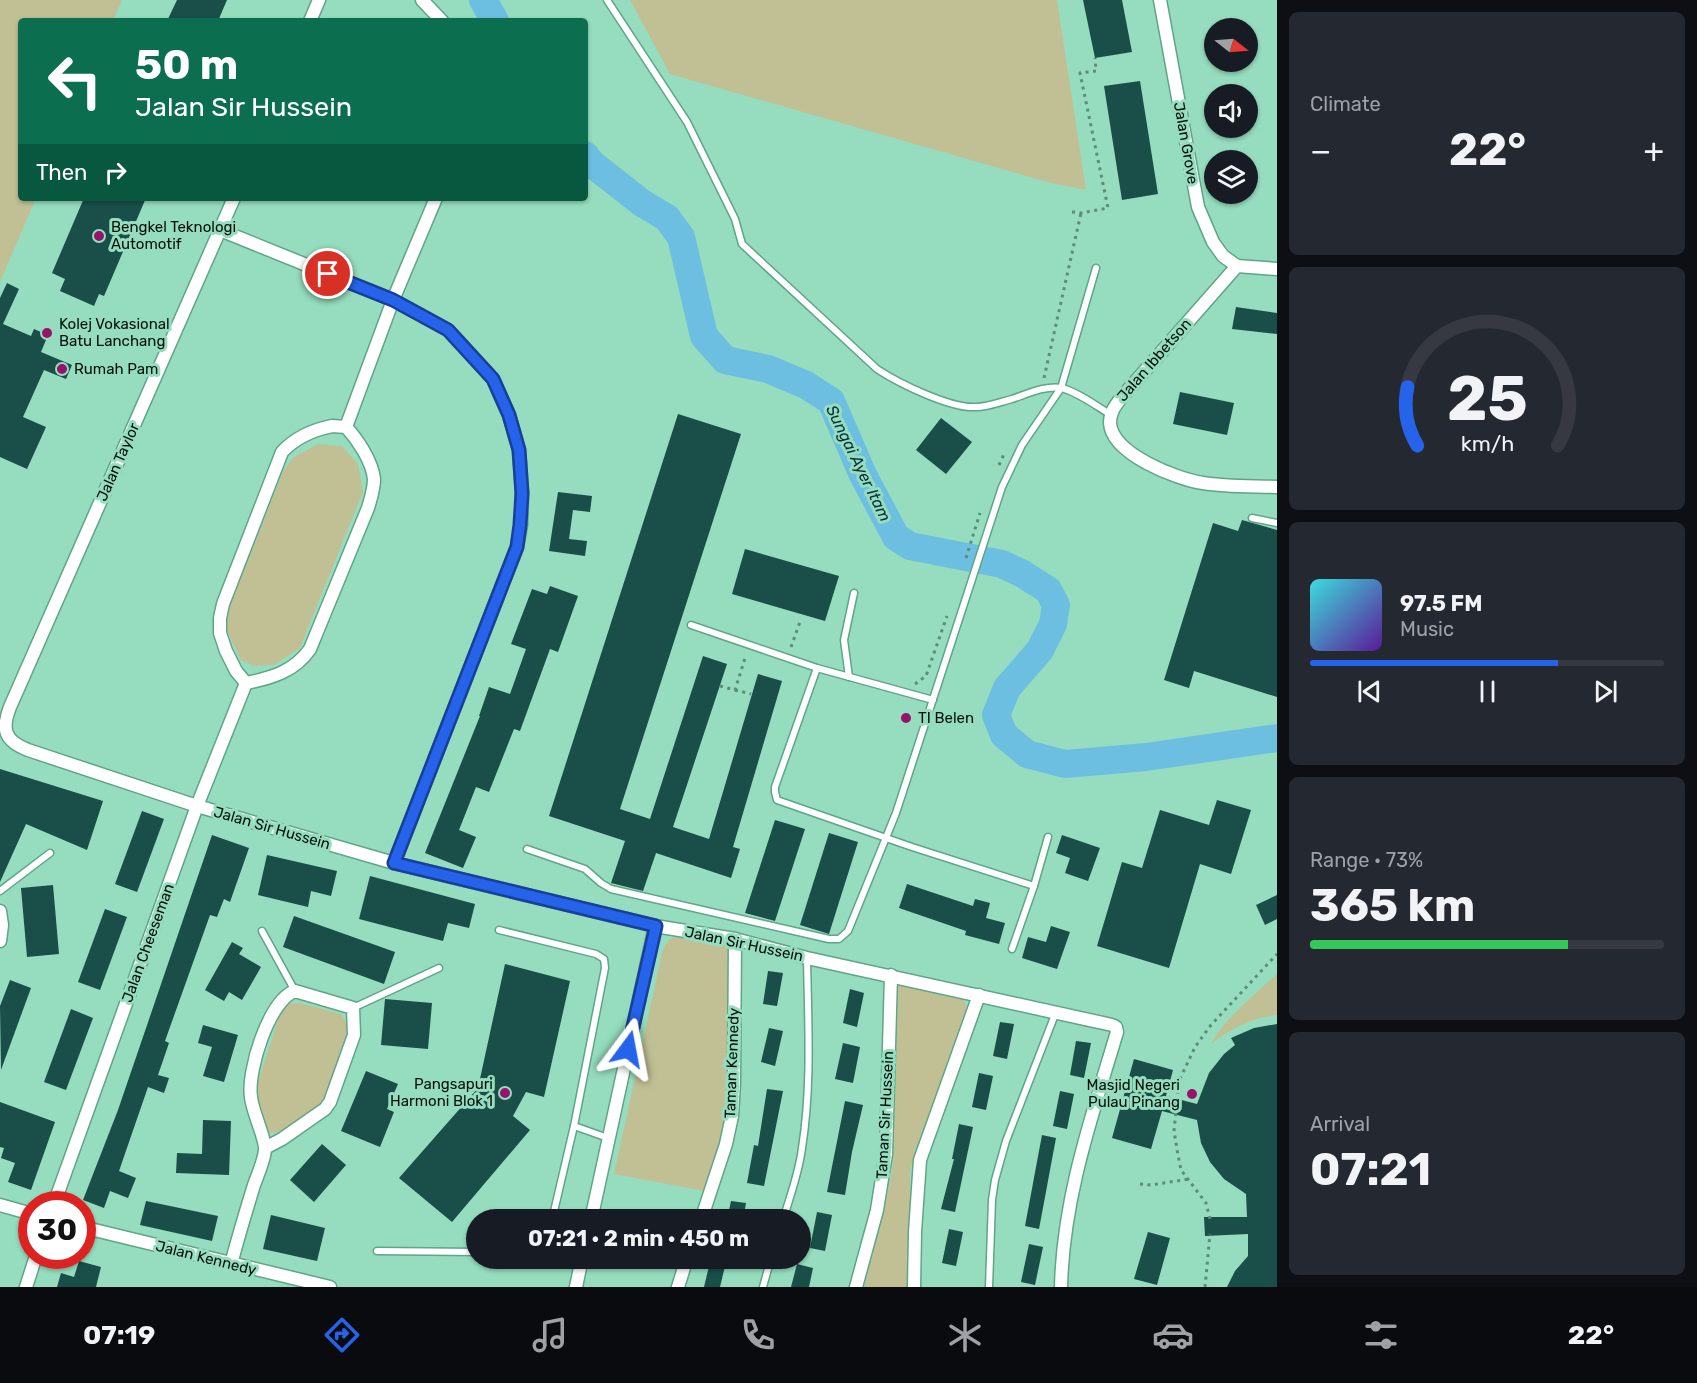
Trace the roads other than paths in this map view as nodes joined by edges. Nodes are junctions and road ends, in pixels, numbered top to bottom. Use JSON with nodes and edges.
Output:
{"nodes":[{"id":1,"x":319,"y":0,"type":"edge"},
{"id":2,"x":422,"y":0,"type":"edge"},
{"id":3,"x":607,"y":0,"type":"edge"},
{"id":4,"x":1162,"y":1,"type":"edge"},
{"id":5,"x":311,"y":18,"type":"edge"},
{"id":6,"x":439,"y":18,"type":"edge"},
{"id":7,"x":233,"y":201,"type":"edge"},
{"id":8,"x":435,"y":201,"type":"edge"},
{"id":9,"x":220,"y":230,"type":"junction"},
{"id":10,"x":1237,"y":266,"type":"junction"},
{"id":11,"x":1096,"y":268,"type":"dead end"},
{"id":12,"x":1277,"y":269,"type":"edge"},
{"id":13,"x":393,"y":300,"type":"junction"},
{"id":14,"x":1061,"y":388,"type":"junction"},
{"id":15,"x":1111,"y":415,"type":"junction"},
{"id":16,"x":346,"y":427,"type":"junction"},
{"id":17,"x":1277,"y":487,"type":"edge"},
{"id":18,"x":1252,"y":518,"type":"dead end"},
{"id":19,"x":1277,"y":524,"type":"edge"},
{"id":20,"x":854,"y":593,"type":"dead end"},
{"id":21,"x":691,"y":625,"type":"dead end"},
{"id":22,"x":818,"y":668,"type":"junction"},
{"id":23,"x":849,"y":677,"type":"junction"},
{"id":24,"x":246,"y":683,"type":"junction"},
{"id":25,"x":933,"y":700,"type":"junction"},
{"id":26,"x":5,"y":728,"type":"joint"},
{"id":27,"x":197,"y":806,"type":"junction"},
{"id":28,"x":886,"y":836,"type":"junction"},
{"id":29,"x":1048,"y":837,"type":"dead end"},
{"id":30,"x":527,"y":849,"type":"dead end"},
{"id":31,"x":50,"y":853,"type":"dead end"},
{"id":32,"x":394,"y":863,"type":"junction"},
{"id":33,"x":1034,"y":886,"type":"junction"},
{"id":34,"x":0,"y":891,"type":"edge"},
{"id":35,"x":0,"y":911,"type":"edge"},
{"id":36,"x":656,"y":926,"type":"junction"},
{"id":37,"x":499,"y":930,"type":"dead end"},
{"id":38,"x":262,"y":931,"type":"dead end"},
{"id":39,"x":735,"y":939,"type":"junction"},
{"id":40,"x":0,"y":941,"type":"edge"},
{"id":41,"x":1012,"y":950,"type":"dead end"},
{"id":42,"x":807,"y":958,"type":"junction"},
{"id":43,"x":439,"y":968,"type":"dead end"},
{"id":44,"x":891,"y":975,"type":"junction"},
{"id":45,"x":295,"y":991,"type":"junction"},
{"id":46,"x":979,"y":995,"type":"junction"},
{"id":47,"x":353,"y":1008,"type":"junction"},
{"id":48,"x":1056,"y":1011,"type":"junction"},
{"id":49,"x":574,"y":1126,"type":"junction"},
{"id":50,"x":609,"y":1138,"type":"junction"},
{"id":51,"x":265,"y":1148,"type":"junction"},
{"id":52,"x":59,"y":1191,"type":"edge"},
{"id":53,"x":0,"y":1205,"type":"edge"},
{"id":54,"x":555,"y":1209,"type":"edge"},
{"id":55,"x":593,"y":1209,"type":"edge"},
{"id":56,"x":705,"y":1209,"type":"edge"},
{"id":57,"x":786,"y":1209,"type":"edge"},
{"id":58,"x":18,"y":1210,"type":"edge"},
{"id":59,"x":96,"y":1230,"type":"edge"},
{"id":60,"x":377,"y":1251,"type":"dead end"},
{"id":61,"x":466,"y":1252,"type":"edge"},
{"id":62,"x":231,"y":1264,"type":"junction"},
{"id":63,"x":32,"y":1269,"type":"edge"},
{"id":64,"x":580,"y":1269,"type":"edge"},
{"id":65,"x":684,"y":1269,"type":"edge"},
{"id":66,"x":768,"y":1269,"type":"edge"},
{"id":67,"x":26,"y":1287,"type":"edge"},
{"id":68,"x":330,"y":1287,"type":"edge"},
{"id":69,"x":576,"y":1287,"type":"edge"},
{"id":70,"x":678,"y":1287,"type":"edge"},
{"id":71,"x":763,"y":1287,"type":"edge"},
{"id":72,"x":856,"y":1287,"type":"edge"},
{"id":73,"x":914,"y":1287,"type":"edge"},
{"id":74,"x":989,"y":1287,"type":"edge"},
{"id":75,"x":1061,"y":1287,"type":"edge"}],
"edges":[{"from":1,"to":5,"type":"street"},
{"from":2,"to":6,"type":"street"},
{"from":3,"to":14,"type":"lane"},
{"from":4,"to":10,"type":"street","name":"Jalan Grove"},
{"from":7,"to":9,"type":"street","name":"Jalan Taylor"},
{"from":8,"to":13,"type":"street"},
{"from":9,"to":13,"type":"street"},
{"from":9,"to":26,"type":"street","name":"Jalan Taylor"},
{"from":10,"to":12,"type":"street"},
{"from":10,"to":15,"type":"street","name":"Jalan Ibbetson"},
{"from":11,"to":14,"type":"lane"},
{"from":13,"to":16,"type":"street"},
{"from":13,"to":32,"type":"street"},
{"from":14,"to":15,"type":"lane"},
{"from":14,"to":25,"type":"lane"},
{"from":15,"to":17,"type":"street","name":"Jalan Ibbetson"},
{"from":16,"to":24,"type":"street"},
{"from":16,"to":24,"type":"street"},
{"from":18,"to":19,"type":"lane"},
{"from":20,"to":23,"type":"lane"},
{"from":21,"to":22,"type":"lane"},
{"from":22,"to":23,"type":"lane"},
{"from":22,"to":28,"type":"lane"},
{"from":23,"to":25,"type":"lane"},
{"from":24,"to":27,"type":"street","name":"Jalan Cheeseman"},
{"from":25,"to":28,"type":"lane"},
{"from":26,"to":27,"type":"street","name":"Jalan Sir Hussein"},
{"from":27,"to":32,"type":"street","name":"Jalan Sir Hussein"},
{"from":27,"to":52,"type":"street","name":"Jalan Cheeseman"},
{"from":28,"to":30,"type":"lane"},
{"from":28,"to":33,"type":"lane"},
{"from":29,"to":33,"type":"lane"},
{"from":31,"to":34,"type":"lane"},
{"from":32,"to":36,"type":"street","name":"Jalan Sir Hussein"},
{"from":33,"to":41,"type":"lane"},
{"from":35,"to":40,"type":"street"},
{"from":36,"to":39,"type":"street","name":"Jalan Sir Hussein"},
{"from":36,"to":50,"type":"street"},
{"from":37,"to":49,"type":"lane"},
{"from":38,"to":45,"type":"lane"},
{"from":39,"to":42,"type":"street","name":"Jalan Sir Hussein"},
{"from":39,"to":56,"type":"street","name":"Taman Kennedy"},
{"from":42,"to":44,"type":"street","name":"Jalan Sir Hussein"},
{"from":42,"to":57,"type":"lane"},
{"from":43,"to":47,"type":"lane"},
{"from":44,"to":46,"type":"street","name":"Jalan Sir Hussein"},
{"from":44,"to":72,"type":"street","name":"Taman Sir Hussein"},
{"from":45,"to":47,"type":"street"},
{"from":45,"to":51,"type":"street"},
{"from":46,"to":48,"type":"street","name":"Jalan Sir Hussein"},
{"from":46,"to":73,"type":"street"},
{"from":47,"to":51,"type":"street"},
{"from":48,"to":74,"type":"lane"},
{"from":48,"to":75,"type":"street","name":"Jalan Sir Hussein"},
{"from":49,"to":50,"type":"lane"},
{"from":49,"to":54,"type":"lane"},
{"from":50,"to":55,"type":"street"},
{"from":51,"to":62,"type":"street"},
{"from":53,"to":58,"type":"street"},
{"from":59,"to":62,"type":"street","name":"Jalan Kennedy"},
{"from":60,"to":61,"type":"lane"},
{"from":62,"to":68,"type":"street","name":"Jalan Kennedy"},
{"from":63,"to":67,"type":"street"},
{"from":64,"to":69,"type":"street"},
{"from":65,"to":70,"type":"street"},
{"from":66,"to":71,"type":"lane"}]}
